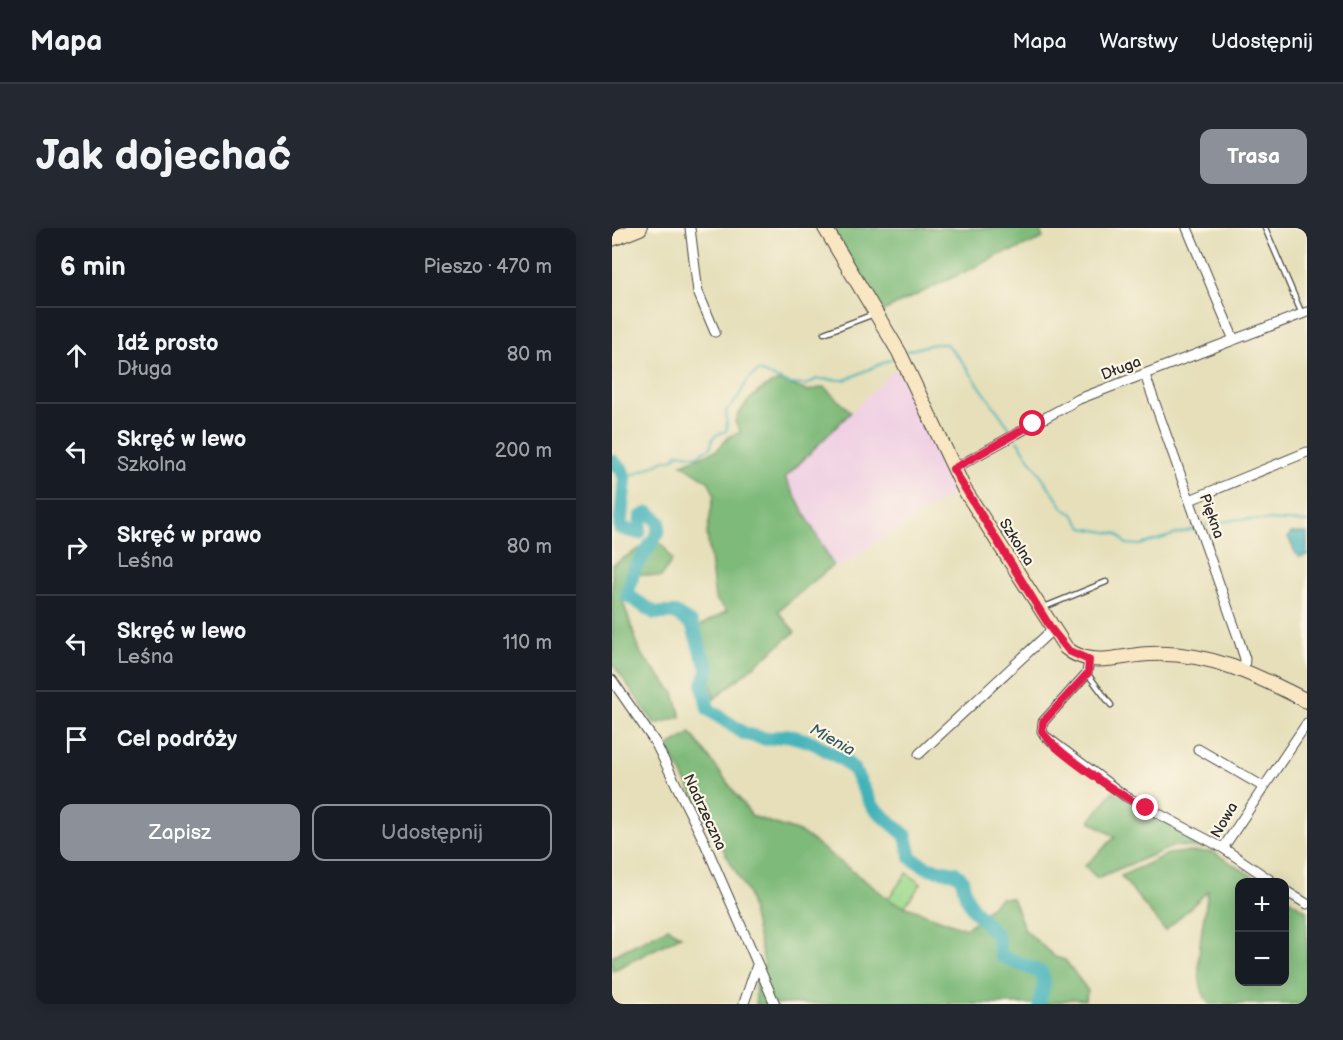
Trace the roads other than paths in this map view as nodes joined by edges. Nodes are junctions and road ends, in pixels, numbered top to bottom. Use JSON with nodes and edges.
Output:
{"nodes":[{"id":1,"x":640,"y":228,"type":"edge"},
{"id":2,"x":690,"y":228,"type":"edge"},
{"id":3,"x":825,"y":228,"type":"edge"},
{"id":4,"x":1187,"y":228,"type":"edge"},
{"id":5,"x":1265,"y":228,"type":"edge"},
{"id":6,"x":612,"y":239,"type":"edge"},
{"id":7,"x":877,"y":313,"type":"junction"},
{"id":8,"x":1304,"y":313,"type":"edge"},
{"id":9,"x":715,"y":332,"type":"dead end"},
{"id":10,"x":824,"y":333,"type":"dead end"},
{"id":11,"x":1234,"y":340,"type":"junction"},
{"id":12,"x":1145,"y":375,"type":"junction"},
{"id":13,"x":1307,"y":452,"type":"edge"},
{"id":14,"x":953,"y":469,"type":"junction"},
{"id":15,"x":1190,"y":500,"type":"junction"},
{"id":16,"x":1106,"y":582,"type":"dead end"},
{"id":17,"x":1039,"y":609,"type":"junction"},
{"id":18,"x":1052,"y":630,"type":"junction"},
{"id":19,"x":1088,"y":666,"type":"junction"},
{"id":20,"x":1244,"y":669,"type":"junction"},
{"id":21,"x":612,"y":680,"type":"edge"},
{"id":22,"x":1307,"y":700,"type":"edge"},
{"id":23,"x":1111,"y":705,"type":"dead end"},
{"id":24,"x":1307,"y":723,"type":"edge"},
{"id":25,"x":1198,"y":749,"type":"dead end"},
{"id":26,"x":919,"y":754,"type":"dead end"},
{"id":27,"x":1262,"y":786,"type":"junction"},
{"id":28,"x":1223,"y":848,"type":"junction"},
{"id":29,"x":1267,"y":878,"type":"edge"},
{"id":30,"x":1289,"y":893,"type":"edge"},
{"id":31,"x":1307,"y":904,"type":"edge"},
{"id":32,"x":757,"y":965,"type":"junction"},
{"id":33,"x":744,"y":1003,"type":"edge"},
{"id":34,"x":775,"y":1004,"type":"edge"}],
"edges":[{"from":1,"to":6,"type":"street"},
{"from":2,"to":9,"type":"street"},
{"from":3,"to":7,"type":"street","name":"Szkolna"},
{"from":4,"to":11,"type":"street"},
{"from":5,"to":8,"type":"lane"},
{"from":7,"to":10,"type":"lane"},
{"from":7,"to":14,"type":"street","name":"Szkolna"},
{"from":8,"to":11,"type":"street","name":"Długa"},
{"from":11,"to":12,"type":"street","name":"Długa"},
{"from":12,"to":14,"type":"street","name":"Długa"},
{"from":12,"to":15,"type":"street","name":"Piękna"},
{"from":13,"to":15,"type":"street"},
{"from":14,"to":17,"type":"street","name":"Szkolna"},
{"from":15,"to":20,"type":"street","name":"Piękna"},
{"from":16,"to":17,"type":"lane"},
{"from":17,"to":18,"type":"street","name":"Szkolna"},
{"from":18,"to":19,"type":"street","name":"Szkolna"},
{"from":18,"to":26,"type":"street"},
{"from":19,"to":20,"type":"street"},
{"from":19,"to":23,"type":"lane"},
{"from":19,"to":28,"type":"street"},
{"from":20,"to":22,"type":"street"},
{"from":21,"to":32,"type":"street","name":"Nadrzeczna"},
{"from":24,"to":27,"type":"street","name":"Nowa"},
{"from":25,"to":27,"type":"street"},
{"from":27,"to":28,"type":"street","name":"Nowa"},
{"from":28,"to":29,"type":"street","name":"Nowa"},
{"from":30,"to":31,"type":"street"},
{"from":32,"to":33,"type":"street"},
{"from":32,"to":34,"type":"street","name":"Nadrzeczna"}]}
